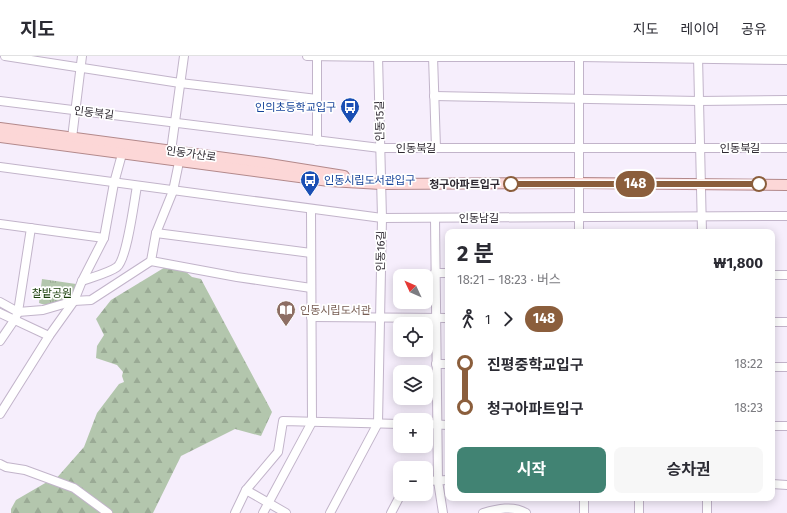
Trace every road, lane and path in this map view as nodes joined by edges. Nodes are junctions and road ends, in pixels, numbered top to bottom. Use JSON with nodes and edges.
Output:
{"nodes":[{"id":1,"x":5,"y":56,"type":"edge"},
{"id":2,"x":82,"y":56,"type":"edge"},
{"id":3,"x":184,"y":56,"type":"edge"},
{"id":4,"x":306,"y":56,"type":"edge"},
{"id":5,"x":433,"y":56,"type":"edge"},
{"id":6,"x":579,"y":56,"type":"edge"},
{"id":7,"x":317,"y":57,"type":"edge"},
{"id":8,"x":378,"y":57,"type":"edge"},
{"id":9,"x":698,"y":58,"type":"edge"},
{"id":10,"x":787,"y":60,"type":"edge"},
{"id":11,"x":80,"y":68,"type":"junction"},
{"id":12,"x":180,"y":83,"type":"junction"},
{"id":13,"x":434,"y":96,"type":"junction"},
{"id":14,"x":579,"y":98,"type":"junction"},
{"id":15,"x":317,"y":99,"type":"junction"},
{"id":16,"x":787,"y":100,"type":"edge"},
{"id":17,"x":0,"y":101,"type":"edge"},
{"id":18,"x":699,"y":101,"type":"junction"},
{"id":19,"x":75,"y":111,"type":"junction"},
{"id":20,"x":175,"y":123,"type":"junction"},
{"id":21,"x":0,"y":128,"type":"edge"},
{"id":22,"x":0,"y":138,"type":"edge"},
{"id":23,"x":72,"y":138,"type":"junction"},
{"id":24,"x":317,"y":141,"type":"junction"},
{"id":25,"x":380,"y":148,"type":"junction"},
{"id":26,"x":436,"y":148,"type":"junction"},
{"id":27,"x":580,"y":148,"type":"junction"},
{"id":28,"x":700,"y":148,"type":"junction"},
{"id":29,"x":787,"y":148,"type":"edge"},
{"id":30,"x":171,"y":151,"type":"junction"},
{"id":31,"x":122,"y":154,"type":"junction"},
{"id":32,"x":179,"y":162,"type":"junction"},
{"id":33,"x":0,"y":167,"type":"edge"},
{"id":34,"x":114,"y":183,"type":"junction"},
{"id":35,"x":580,"y":183,"type":"junction"},
{"id":36,"x":381,"y":184,"type":"junction"},
{"id":37,"x":701,"y":185,"type":"junction"},
{"id":38,"x":787,"y":185,"type":"edge"},
{"id":39,"x":137,"y":186,"type":"junction"},
{"id":40,"x":172,"y":191,"type":"junction"},
{"id":41,"x":311,"y":209,"type":"junction"},
{"id":42,"x":787,"y":216,"type":"edge"},
{"id":43,"x":578,"y":217,"type":"junction"},
{"id":44,"x":702,"y":217,"type":"junction"},
{"id":45,"x":382,"y":218,"type":"junction"},
{"id":46,"x":435,"y":218,"type":"junction"},
{"id":47,"x":0,"y":224,"type":"edge"},
{"id":48,"x":31,"y":228,"type":"junction"},
{"id":49,"x":579,"y":229,"type":"edge"},
{"id":50,"x":702,"y":229,"type":"edge"},
{"id":51,"x":156,"y":233,"type":"junction"},
{"id":52,"x":104,"y":238,"type":"junction"},
{"id":53,"x":311,"y":253,"type":"junction"},
{"id":54,"x":151,"y":261,"type":"junction"},
{"id":55,"x":435,"y":273,"type":"junction"},
{"id":56,"x":445,"y":273,"type":"edge"},
{"id":57,"x":775,"y":275,"type":"edge"},
{"id":58,"x":787,"y":275,"type":"edge"},
{"id":59,"x":82,"y":281,"type":"junction"},
{"id":60,"x":311,"y":288,"type":"junction"},
{"id":61,"x":74,"y":301,"type":"junction"},
{"id":62,"x":0,"y":302,"type":"edge"},
{"id":63,"x":0,"y":314,"type":"edge"},
{"id":64,"x":16,"y":316,"type":"junction"},
{"id":65,"x":311,"y":317,"type":"junction"},
{"id":66,"x":380,"y":318,"type":"junction"},
{"id":67,"x":436,"y":318,"type":"junction"},
{"id":68,"x":445,"y":318,"type":"edge"},
{"id":69,"x":775,"y":322,"type":"edge"},
{"id":70,"x":787,"y":322,"type":"edge"},
{"id":71,"x":49,"y":336,"type":"junction"},
{"id":72,"x":0,"y":341,"type":"edge"},
{"id":73,"x":436,"y":364,"type":"junction"},
{"id":74,"x":445,"y":364,"type":"edge"},
{"id":75,"x":787,"y":366,"type":"edge"},
{"id":76,"x":775,"y":367,"type":"edge"},
{"id":77,"x":0,"y":414,"type":"edge"},
{"id":78,"x":312,"y":422,"type":"junction"},
{"id":79,"x":378,"y":423,"type":"junction"},
{"id":80,"x":393,"y":424,"type":"edge"},
{"id":81,"x":433,"y":425,"type":"edge"},
{"id":82,"x":437,"y":425,"type":"junction"},
{"id":83,"x":445,"y":425,"type":"edge"},
{"id":84,"x":775,"y":426,"type":"edge"},
{"id":85,"x":787,"y":426,"type":"edge"},
{"id":86,"x":0,"y":464,"type":"edge"},
{"id":87,"x":433,"y":480,"type":"edge"},
{"id":88,"x":438,"y":480,"type":"junction"},
{"id":89,"x":445,"y":480,"type":"edge"},
{"id":90,"x":775,"y":484,"type":"edge"},
{"id":91,"x":787,"y":485,"type":"edge"},
{"id":92,"x":246,"y":490,"type":"junction"},
{"id":93,"x":397,"y":501,"type":"edge"},
{"id":94,"x":584,"y":501,"type":"edge"},
{"id":95,"x":639,"y":501,"type":"edge"},
{"id":96,"x":707,"y":501,"type":"edge"},
{"id":97,"x":268,"y":504,"type":"junction"},
{"id":98,"x":108,"y":513,"type":"edge"},
{"id":99,"x":235,"y":513,"type":"edge"},
{"id":100,"x":263,"y":513,"type":"edge"},
{"id":101,"x":286,"y":513,"type":"edge"},
{"id":102,"x":330,"y":513,"type":"edge"},
{"id":103,"x":391,"y":513,"type":"edge"},
{"id":104,"x":443,"y":513,"type":"edge"},
{"id":105,"x":483,"y":513,"type":"edge"},
{"id":106,"x":526,"y":513,"type":"edge"},
{"id":107,"x":584,"y":513,"type":"edge"},
{"id":108,"x":640,"y":513,"type":"edge"},
{"id":109,"x":707,"y":513,"type":"edge"}],
"edges":[{"from":1,"to":11,"type":"street"},
{"from":2,"to":11,"type":"street"},
{"from":3,"to":12,"type":"street"},
{"from":4,"to":7,"type":"street"},
{"from":5,"to":6,"type":"street"},
{"from":5,"to":8,"type":"street"},
{"from":5,"to":13,"type":"street"},
{"from":6,"to":9,"type":"street"},
{"from":6,"to":14,"type":"street"},
{"from":7,"to":8,"type":"street"},
{"from":7,"to":15,"type":"street"},
{"from":8,"to":25,"type":"street","name":"인동15길"},
{"from":9,"to":10,"type":"street"},
{"from":9,"to":18,"type":"street"},
{"from":11,"to":12,"type":"street"},
{"from":11,"to":19,"type":"street"},
{"from":12,"to":15,"type":"street"},
{"from":12,"to":20,"type":"street"},
{"from":13,"to":14,"type":"street"},
{"from":13,"to":26,"type":"street"},
{"from":14,"to":18,"type":"street"},
{"from":14,"to":27,"type":"street"},
{"from":15,"to":24,"type":"street"},
{"from":16,"to":18,"type":"street"},
{"from":17,"to":19,"type":"street","name":"인동북길"},
{"from":18,"to":28,"type":"street"},
{"from":19,"to":20,"type":"street","name":"인동북길"},
{"from":19,"to":23,"type":"street"},
{"from":20,"to":24,"type":"street","name":"인동북길"},
{"from":20,"to":30,"type":"street"},
{"from":21,"to":23,"type":"main road","name":"인동가산로"},
{"from":22,"to":31,"type":"main road","name":"인동가산로"},
{"from":23,"to":30,"type":"main road","name":"인동가산로"},
{"from":24,"to":25,"type":"street","name":"인동북길"},
{"from":25,"to":26,"type":"street","name":"인동북길"},
{"from":25,"to":36,"type":"street","name":"인동15길"},
{"from":26,"to":27,"type":"street","name":"인동북길"},
{"from":27,"to":28,"type":"street","name":"인동북길"},
{"from":27,"to":35,"type":"street"},
{"from":28,"to":29,"type":"street","name":"인동북길"},
{"from":28,"to":37,"type":"street"},
{"from":30,"to":36,"type":"main road","name":"인동가산로"},
{"from":31,"to":32,"type":"main road","name":"인동가산로"},
{"from":31,"to":34,"type":"street"},
{"from":32,"to":36,"type":"main road","name":"인동가산로"},
{"from":32,"to":40,"type":"street"},
{"from":33,"to":34,"type":"street","name":"인동남길"},
{"from":34,"to":39,"type":"street","name":"인동남길"},
{"from":34,"to":52,"type":"street"},
{"from":35,"to":36,"type":"main road","name":"인동가산로"},
{"from":35,"to":37,"type":"main road","name":"인동가산로"},
{"from":35,"to":43,"type":"street"},
{"from":36,"to":45,"type":"street","name":"인동16길"},
{"from":37,"to":38,"type":"main road","name":"인동가산로"},
{"from":37,"to":44,"type":"street"},
{"from":39,"to":40,"type":"street","name":"인동남길"},
{"from":39,"to":59,"type":"street"},
{"from":40,"to":41,"type":"street","name":"인동남길"},
{"from":40,"to":51,"type":"street"},
{"from":41,"to":45,"type":"street","name":"인동남길"},
{"from":41,"to":53,"type":"street"},
{"from":42,"to":44,"type":"street","name":"인동남길"},
{"from":43,"to":44,"type":"street","name":"인동남길"},
{"from":43,"to":46,"type":"street","name":"인동남길"},
{"from":43,"to":49,"type":"street"},
{"from":44,"to":50,"type":"street"},
{"from":45,"to":46,"type":"street","name":"인동남길"},
{"from":45,"to":66,"type":"street","name":"인동16길"},
{"from":46,"to":55,"type":"street"},
{"from":47,"to":48,"type":"street"},
{"from":48,"to":52,"type":"street"},
{"from":48,"to":64,"type":"street"},
{"from":51,"to":53,"type":"street"},
{"from":51,"to":54,"type":"street"},
{"from":52,"to":59,"type":"street"},
{"from":53,"to":60,"type":"street"},
{"from":54,"to":60,"type":"street"},
{"from":54,"to":61,"type":"street"},
{"from":55,"to":56,"type":"street"},
{"from":55,"to":67,"type":"street"},
{"from":57,"to":58,"type":"street"},
{"from":59,"to":61,"type":"street"},
{"from":60,"to":65,"type":"street"},
{"from":61,"to":64,"type":"street"},
{"from":61,"to":71,"type":"street"},
{"from":62,"to":64,"type":"street"},
{"from":63,"to":64,"type":"street"},
{"from":64,"to":71,"type":"street"},
{"from":64,"to":72,"type":"street"},
{"from":65,"to":66,"type":"street"},
{"from":65,"to":78,"type":"street"},
{"from":66,"to":67,"type":"street"},
{"from":66,"to":79,"type":"street","name":"인동16길"},
{"from":67,"to":68,"type":"street"},
{"from":67,"to":73,"type":"street"},
{"from":69,"to":70,"type":"street"},
{"from":71,"to":77,"type":"street"},
{"from":73,"to":74,"type":"street"},
{"from":73,"to":82,"type":"street"},
{"from":75,"to":76,"type":"street"},
{"from":78,"to":79,"type":"street"},
{"from":78,"to":92,"type":"street"},
{"from":78,"to":97,"type":"street"},
{"from":79,"to":80,"type":"street"},
{"from":79,"to":102,"type":"street","name":"인동16길"},
{"from":81,"to":82,"type":"street"},
{"from":82,"to":83,"type":"street"},
{"from":82,"to":88,"type":"street"},
{"from":84,"to":85,"type":"street"},
{"from":86,"to":98,"type":"street"},
{"from":87,"to":88,"type":"street"},
{"from":88,"to":89,"type":"street"},
{"from":88,"to":104,"type":"street"},
{"from":90,"to":91,"type":"street"},
{"from":92,"to":97,"type":"street"},
{"from":92,"to":99,"type":"street"},
{"from":93,"to":103,"type":"street"},
{"from":94,"to":107,"type":"street"},
{"from":95,"to":108,"type":"street"},
{"from":96,"to":109,"type":"street"},
{"from":97,"to":100,"type":"street"},
{"from":97,"to":101,"type":"street"},
{"from":105,"to":106,"type":"street"}]}
